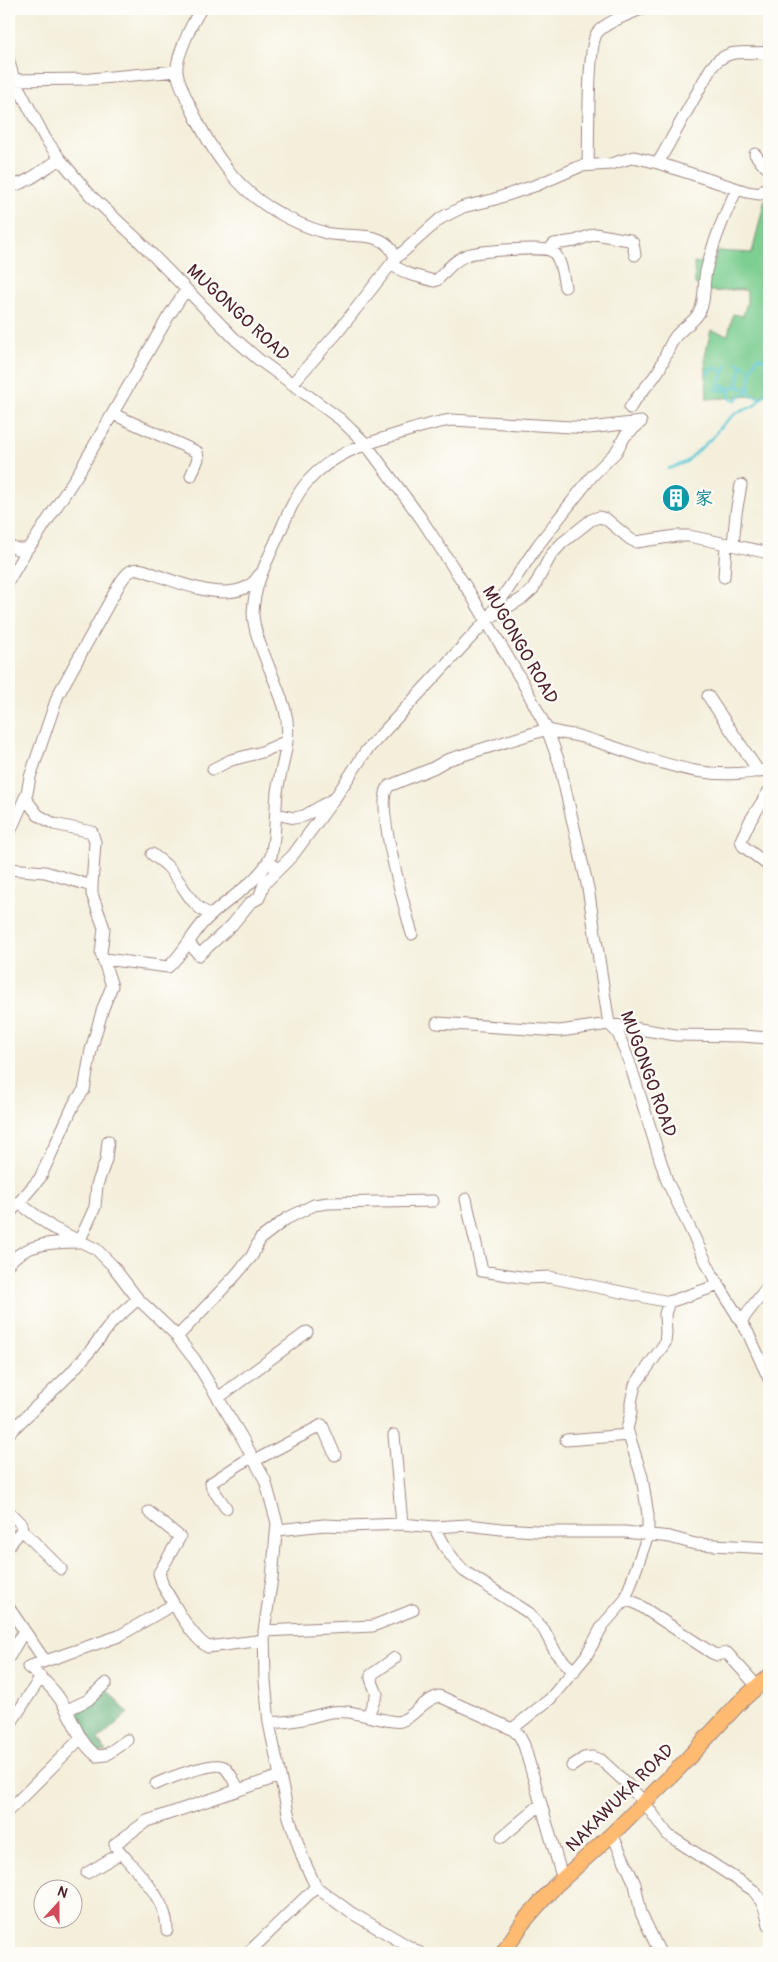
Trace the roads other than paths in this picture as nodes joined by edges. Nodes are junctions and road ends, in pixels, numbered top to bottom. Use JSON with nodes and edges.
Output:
{"nodes":[{"id":1,"x":201,"y":9,"type":"edge"},
{"id":2,"x":641,"y":9,"type":"edge"},
{"id":3,"x":769,"y":52,"type":"edge"},
{"id":4,"x":9,"y":62,"type":"edge"},
{"id":5,"x":177,"y":71,"type":"junction"},
{"id":6,"x":11,"y":80,"type":"edge"},
{"id":7,"x":755,"y":154,"type":"dead end"},
{"id":8,"x":60,"y":159,"type":"junction"},
{"id":9,"x":658,"y":163,"type":"junction"},
{"id":10,"x":588,"y":164,"type":"junction"},
{"id":11,"x":769,"y":169,"type":"edge"},
{"id":12,"x":769,"y":185,"type":"edge"},
{"id":13,"x":9,"y":186,"type":"edge"},
{"id":14,"x":737,"y":189,"type":"junction"},
{"id":15,"x":549,"y":250,"type":"junction"},
{"id":16,"x":635,"y":255,"type":"dead end"},
{"id":17,"x":393,"y":262,"type":"junction"},
{"id":18,"x":565,"y":287,"type":"dead end"},
{"id":19,"x":186,"y":290,"type":"junction"},
{"id":20,"x":292,"y":384,"type":"junction"},
{"id":21,"x":630,"y":408,"type":"dead end"},
{"id":22,"x":113,"y":414,"type":"junction"},
{"id":23,"x":365,"y":443,"type":"junction"},
{"id":24,"x":191,"y":476,"type":"dead end"},
{"id":25,"x":740,"y":485,"type":"dead end"},
{"id":26,"x":729,"y":545,"type":"junction"},
{"id":27,"x":9,"y":546,"type":"edge"},
{"id":28,"x":27,"y":550,"type":"junction"},
{"id":29,"x":769,"y":553,"type":"edge"},
{"id":30,"x":261,"y":571,"type":"junction"},
{"id":31,"x":10,"y":575,"type":"edge"},
{"id":32,"x":724,"y":577,"type":"dead end"},
{"id":33,"x":487,"y":620,"type":"junction"},
{"id":34,"x":708,"y":696,"type":"dead end"},
{"id":35,"x":547,"y":729,"type":"junction"},
{"id":36,"x":287,"y":741,"type":"junction"},
{"id":37,"x":213,"y":769,"type":"dead end"},
{"id":38,"x":764,"y":770,"type":"edge"},
{"id":39,"x":769,"y":791,"type":"edge"},
{"id":40,"x":25,"y":798,"type":"junction"},
{"id":41,"x":335,"y":798,"type":"junction"},
{"id":42,"x":276,"y":814,"type":"junction"},
{"id":43,"x":299,"y":817,"type":"junction"},
{"id":44,"x":313,"y":829,"type":"junction"},
{"id":45,"x":275,"y":833,"type":"junction"},
{"id":46,"x":9,"y":834,"type":"edge"},
{"id":47,"x":152,"y":854,"type":"dead end"},
{"id":48,"x":268,"y":862,"type":"junction"},
{"id":49,"x":769,"y":866,"type":"edge"},
{"id":50,"x":9,"y":869,"type":"edge"},
{"id":51,"x":279,"y":869,"type":"junction"},
{"id":52,"x":92,"y":886,"type":"junction"},
{"id":53,"x":211,"y":915,"type":"junction"},
{"id":54,"x":412,"y":934,"type":"dead end"},
{"id":55,"x":189,"y":943,"type":"junction"},
{"id":56,"x":104,"y":959,"type":"junction"},
{"id":57,"x":437,"y":1023,"type":"dead end"},
{"id":58,"x":609,"y":1024,"type":"junction"},
{"id":59,"x":769,"y":1038,"type":"edge"},
{"id":60,"x":108,"y":1141,"type":"dead end"},
{"id":61,"x":466,"y":1199,"type":"dead end"},
{"id":62,"x":433,"y":1201,"type":"dead end"},
{"id":63,"x":12,"y":1202,"type":"edge"},
{"id":64,"x":9,"y":1214,"type":"edge"},
{"id":65,"x":53,"y":1228,"type":"junction"},
{"id":66,"x":79,"y":1242,"type":"junction"},
{"id":67,"x":49,"y":1243,"type":"junction"},
{"id":68,"x":9,"y":1263,"type":"edge"},
{"id":69,"x":719,"y":1285,"type":"junction"},
{"id":70,"x":769,"y":1285,"type":"edge"},
{"id":71,"x":138,"y":1299,"type":"junction"},
{"id":72,"x":669,"y":1302,"type":"junction"},
{"id":73,"x":741,"y":1322,"type":"junction"},
{"id":74,"x":307,"y":1332,"type":"dead end"},
{"id":75,"x":176,"y":1337,"type":"junction"},
{"id":76,"x":769,"y":1379,"type":"edge"},
{"id":77,"x":53,"y":1384,"type":"dead end"},
{"id":78,"x":218,"y":1398,"type":"junction"},
{"id":79,"x":9,"y":1433,"type":"edge"},
{"id":80,"x":394,"y":1435,"type":"dead end"},
{"id":81,"x":628,"y":1435,"type":"junction"},
{"id":82,"x":566,"y":1440,"type":"dead end"},
{"id":83,"x":335,"y":1456,"type":"dead end"},
{"id":84,"x":252,"y":1459,"type":"junction"},
{"id":85,"x":226,"y":1508,"type":"dead end"},
{"id":86,"x":9,"y":1512,"type":"edge"},
{"id":87,"x":149,"y":1512,"type":"dead end"},
{"id":88,"x":402,"y":1524,"type":"junction"},
{"id":89,"x":434,"y":1527,"type":"junction"},
{"id":90,"x":22,"y":1530,"type":"junction"},
{"id":91,"x":278,"y":1530,"type":"junction"},
{"id":92,"x":648,"y":1535,"type":"junction"},
{"id":93,"x":9,"y":1545,"type":"edge"},
{"id":94,"x":769,"y":1548,"type":"edge"},
{"id":95,"x":62,"y":1569,"type":"dead end"},
{"id":96,"x":625,"y":1600,"type":"junction"},
{"id":97,"x":174,"y":1604,"type":"junction"},
{"id":98,"x":9,"y":1608,"type":"edge"},
{"id":99,"x":413,"y":1610,"type":"dead end"},
{"id":100,"x":24,"y":1631,"type":"junction"},
{"id":101,"x":264,"y":1636,"type":"junction"},
{"id":102,"x":9,"y":1657,"type":"edge"},
{"id":103,"x":395,"y":1658,"type":"dead end"},
{"id":104,"x":44,"y":1661,"type":"junction"},
{"id":105,"x":28,"y":1667,"type":"junction"},
{"id":106,"x":574,"y":1672,"type":"junction"},
{"id":107,"x":769,"y":1676,"type":"edge"},
{"id":108,"x":41,"y":1677,"type":"junction"},
{"id":109,"x":106,"y":1683,"type":"dead end"},
{"id":110,"x":758,"y":1687,"type":"junction"},
{"id":111,"x":67,"y":1710,"type":"junction"},
{"id":112,"x":368,"y":1715,"type":"junction"},
{"id":113,"x":269,"y":1723,"type":"junction"},
{"id":114,"x":9,"y":1726,"type":"edge"},
{"id":115,"x":512,"y":1729,"type":"junction"},
{"id":116,"x":80,"y":1739,"type":"junction"},
{"id":117,"x":127,"y":1740,"type":"dead end"},
{"id":118,"x":572,"y":1766,"type":"dead end"},
{"id":119,"x":280,"y":1776,"type":"junction"},
{"id":120,"x":156,"y":1784,"type":"dead end"},
{"id":121,"x":239,"y":1790,"type":"junction"},
{"id":122,"x":644,"y":1802,"type":"junction"},
{"id":123,"x":540,"y":1805,"type":"junction"},
{"id":124,"x":9,"y":1810,"type":"edge"},
{"id":125,"x":612,"y":1834,"type":"junction"},
{"id":126,"x":502,"y":1836,"type":"dead end"},
{"id":127,"x":121,"y":1853,"type":"junction"},
{"id":128,"x":87,"y":1873,"type":"dead end"},
{"id":129,"x":563,"y":1880,"type":"junction"},
{"id":130,"x":316,"y":1887,"type":"junction"},
{"id":131,"x":769,"y":1925,"type":"edge"},
{"id":132,"x":168,"y":1930,"type":"dead end"},
{"id":133,"x":248,"y":1953,"type":"edge"},
{"id":134,"x":420,"y":1953,"type":"edge"},
{"id":135,"x":503,"y":1953,"type":"edge"},
{"id":136,"x":660,"y":1953,"type":"edge"}],
"edges":[{"from":1,"to":5,"type":"street"},
{"from":2,"to":10,"type":"street"},
{"from":3,"to":9,"type":"street"},
{"from":4,"to":6,"type":"street","name":"MUGONGO ROAD"},
{"from":5,"to":6,"type":"street"},
{"from":5,"to":17,"type":"street"},
{"from":6,"to":8,"type":"street","name":"MUGONGO ROAD"},
{"from":7,"to":11,"type":"street"},
{"from":8,"to":13,"type":"street"},
{"from":8,"to":19,"type":"street","name":"MUGONGO ROAD"},
{"from":9,"to":10,"type":"street"},
{"from":9,"to":14,"type":"street"},
{"from":10,"to":17,"type":"street"},
{"from":12,"to":14,"type":"street"},
{"from":14,"to":21,"type":"street"},
{"from":15,"to":16,"type":"street"},
{"from":15,"to":17,"type":"street"},
{"from":15,"to":18,"type":"street"},
{"from":17,"to":20,"type":"street"},
{"from":19,"to":20,"type":"street","name":"MUGONGO ROAD"},
{"from":19,"to":22,"type":"street"},
{"from":20,"to":23,"type":"street","name":"MUGONGO ROAD"},
{"from":22,"to":24,"type":"street"},
{"from":22,"to":28,"type":"street"},
{"from":23,"to":30,"type":"street"},
{"from":23,"to":33,"type":"street","name":"MUGONGO ROAD"},
{"from":23,"to":33,"type":"street"},
{"from":25,"to":26,"type":"street"},
{"from":26,"to":29,"type":"street"},
{"from":26,"to":32,"type":"street"},
{"from":26,"to":33,"type":"street"},
{"from":27,"to":28,"type":"street"},
{"from":28,"to":31,"type":"street"},
{"from":30,"to":36,"type":"street"},
{"from":30,"to":40,"type":"street"},
{"from":33,"to":35,"type":"street","name":"MUGONGO ROAD"},
{"from":33,"to":41,"type":"street"},
{"from":34,"to":38,"type":"street"},
{"from":35,"to":38,"type":"street"},
{"from":35,"to":54,"type":"street"},
{"from":35,"to":58,"type":"street","name":"MUGONGO ROAD"},
{"from":36,"to":37,"type":"street"},
{"from":36,"to":42,"type":"street"},
{"from":39,"to":49,"type":"street"},
{"from":40,"to":46,"type":"street"},
{"from":40,"to":52,"type":"street"},
{"from":41,"to":43,"type":"street"},
{"from":41,"to":44,"type":"street"},
{"from":42,"to":43,"type":"street"},
{"from":42,"to":45,"type":"street"},
{"from":43,"to":44,"type":"street"},
{"from":43,"to":45,"type":"street"},
{"from":44,"to":51,"type":"street"},
{"from":45,"to":48,"type":"street"},
{"from":47,"to":53,"type":"street"},
{"from":48,"to":51,"type":"street"},
{"from":48,"to":53,"type":"street"},
{"from":50,"to":52,"type":"street"},
{"from":51,"to":55,"type":"street"},
{"from":52,"to":56,"type":"street"},
{"from":53,"to":55,"type":"street"},
{"from":55,"to":56,"type":"street"},
{"from":56,"to":63,"type":"street"},
{"from":57,"to":58,"type":"street"},
{"from":58,"to":59,"type":"street"},
{"from":58,"to":69,"type":"street","name":"MUGONGO ROAD"},
{"from":60,"to":66,"type":"street"},
{"from":61,"to":72,"type":"street"},
{"from":62,"to":75,"type":"street"},
{"from":63,"to":64,"type":"street"},
{"from":63,"to":65,"type":"street"},
{"from":65,"to":66,"type":"street"},
{"from":65,"to":67,"type":"street"},
{"from":66,"to":67,"type":"street"},
{"from":66,"to":71,"type":"street"},
{"from":67,"to":68,"type":"street"},
{"from":69,"to":72,"type":"street"},
{"from":69,"to":73,"type":"street","name":"MUGONGO ROAD"},
{"from":70,"to":73,"type":"street"},
{"from":71,"to":75,"type":"street"},
{"from":71,"to":77,"type":"street"},
{"from":71,"to":79,"type":"street"},
{"from":72,"to":81,"type":"street"},
{"from":73,"to":76,"type":"street","name":"MUGONGO ROAD"},
{"from":74,"to":78,"type":"street"},
{"from":75,"to":78,"type":"street"},
{"from":78,"to":84,"type":"street"},
{"from":80,"to":88,"type":"street"},
{"from":81,"to":82,"type":"street"},
{"from":81,"to":92,"type":"street"},
{"from":83,"to":84,"type":"street"},
{"from":84,"to":85,"type":"street"},
{"from":84,"to":91,"type":"street"},
{"from":86,"to":90,"type":"street"},
{"from":87,"to":97,"type":"street"},
{"from":88,"to":89,"type":"street"},
{"from":88,"to":91,"type":"street"},
{"from":89,"to":92,"type":"street"},
{"from":89,"to":106,"type":"street"},
{"from":90,"to":93,"type":"street"},
{"from":90,"to":95,"type":"street"},
{"from":91,"to":101,"type":"street"},
{"from":92,"to":94,"type":"street"},
{"from":92,"to":96,"type":"street"},
{"from":96,"to":106,"type":"street"},
{"from":96,"to":110,"type":"street"},
{"from":97,"to":101,"type":"street"},
{"from":97,"to":104,"type":"street"},
{"from":98,"to":100,"type":"street"},
{"from":99,"to":101,"type":"street"},
{"from":100,"to":102,"type":"street"},
{"from":100,"to":104,"type":"street"},
{"from":101,"to":113,"type":"street"},
{"from":102,"to":105,"type":"street"},
{"from":103,"to":112,"type":"street"},
{"from":104,"to":105,"type":"street"},
{"from":105,"to":108,"type":"street"},
{"from":106,"to":115,"type":"street"},
{"from":107,"to":110,"type":"main road","name":"NAKAWUKA ROAD"},
{"from":108,"to":111,"type":"street"},
{"from":108,"to":114,"type":"street"},
{"from":109,"to":111,"type":"street"},
{"from":110,"to":122,"type":"main road","name":"NAKAWUKA ROAD"},
{"from":111,"to":116,"type":"street"},
{"from":112,"to":113,"type":"street"},
{"from":112,"to":115,"type":"street"},
{"from":113,"to":119,"type":"street"},
{"from":115,"to":123,"type":"street"},
{"from":116,"to":117,"type":"street"},
{"from":116,"to":124,"type":"street"},
{"from":118,"to":122,"type":"street"},
{"from":119,"to":121,"type":"street"},
{"from":119,"to":130,"type":"street"},
{"from":120,"to":121,"type":"street"},
{"from":121,"to":127,"type":"street"},
{"from":122,"to":125,"type":"main road","name":"NAKAWUKA ROAD"},
{"from":122,"to":131,"type":"street"},
{"from":123,"to":126,"type":"street"},
{"from":123,"to":129,"type":"street"},
{"from":125,"to":129,"type":"main road","name":"NAKAWUKA ROAD"},
{"from":125,"to":136,"type":"street"},
{"from":127,"to":128,"type":"street"},
{"from":127,"to":132,"type":"street"},
{"from":129,"to":135,"type":"main road","name":"NAKAWUKA ROAD"},
{"from":130,"to":133,"type":"street"},
{"from":130,"to":134,"type":"street"}]}
